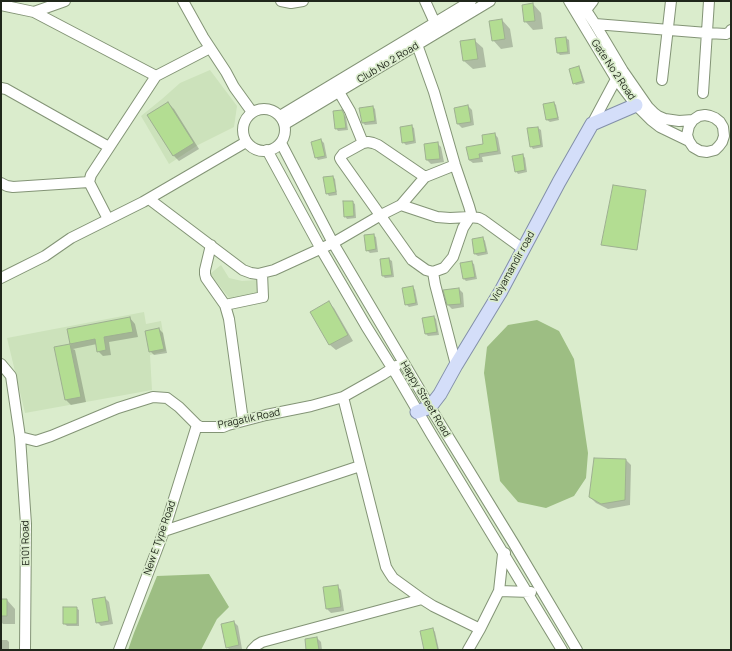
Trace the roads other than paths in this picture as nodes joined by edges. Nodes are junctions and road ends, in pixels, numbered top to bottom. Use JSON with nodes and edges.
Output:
{"nodes":[{"id":1,"x":65,"y":1,"type":"edge"},
{"id":2,"x":183,"y":1,"type":"edge"},
{"id":3,"x":281,"y":1,"type":"edge"},
{"id":4,"x":303,"y":1,"type":"edge"},
{"id":5,"x":425,"y":1,"type":"edge"},
{"id":6,"x":472,"y":1,"type":"edge"},
{"id":7,"x":490,"y":1,"type":"edge"},
{"id":8,"x":569,"y":1,"type":"edge"},
{"id":9,"x":580,"y":1,"type":"edge"},
{"id":10,"x":593,"y":1,"type":"edge"},
{"id":11,"x":671,"y":1,"type":"edge"},
{"id":12,"x":709,"y":1,"type":"edge"},
{"id":13,"x":1,"y":5,"type":"edge"},
{"id":14,"x":586,"y":10,"type":"junction"},
{"id":15,"x":34,"y":12,"type":"junction"},
{"id":16,"x":435,"y":23,"type":"junction"},
{"id":17,"x":596,"y":24,"type":"junction"},
{"id":18,"x":731,"y":30,"type":"edge"},
{"id":19,"x":668,"y":31,"type":"junction"},
{"id":20,"x":707,"y":34,"type":"junction"},
{"id":21,"x":416,"y":41,"type":"junction"},
{"id":22,"x":210,"y":48,"type":"junction"},
{"id":23,"x":620,"y":67,"type":"junction"},
{"id":24,"x":156,"y":76,"type":"junction"},
{"id":25,"x":616,"y":79,"type":"junction"},
{"id":26,"x":662,"y":80,"type":"dead end"},
{"id":27,"x":1,"y":88,"type":"edge"},
{"id":28,"x":339,"y":92,"type":"junction"},
{"id":29,"x":703,"y":93,"type":"dead end"},
{"id":30,"x":639,"y":101,"type":"junction"},
{"id":31,"x":252,"y":112,"type":"junction"},
{"id":32,"x":283,"y":120,"type":"junction"},
{"id":33,"x":693,"y":120,"type":"junction"},
{"id":34,"x":592,"y":124,"type":"junction"},
{"id":35,"x":728,"y":136,"type":"edge"},
{"id":36,"x":689,"y":141,"type":"junction"},
{"id":37,"x":246,"y":142,"type":"junction"},
{"id":38,"x":281,"y":143,"type":"junction"},
{"id":39,"x":363,"y":143,"type":"junction"},
{"id":40,"x":109,"y":148,"type":"junction"},
{"id":41,"x":267,"y":150,"type":"junction"},
{"id":42,"x":455,"y":165,"type":"junction"},
{"id":43,"x":425,"y":177,"type":"junction"},
{"id":44,"x":89,"y":182,"type":"junction"},
{"id":45,"x":1,"y":184,"type":"edge"},
{"id":46,"x":149,"y":199,"type":"junction"},
{"id":47,"x":401,"y":205,"type":"junction"},
{"id":48,"x":381,"y":215,"type":"junction"},
{"id":49,"x":470,"y":217,"type":"junction"},
{"id":50,"x":108,"y":219,"type":"junction"},
{"id":51,"x":333,"y":243,"type":"junction"},
{"id":52,"x":211,"y":245,"type":"junction"},
{"id":53,"x":321,"y":249,"type":"junction"},
{"id":54,"x":524,"y":249,"type":"junction"},
{"id":55,"x":433,"y":272,"type":"junction"},
{"id":56,"x":262,"y":273,"type":"junction"},
{"id":57,"x":1,"y":278,"type":"edge"},
{"id":58,"x":225,"y":305,"type":"junction"},
{"id":59,"x":403,"y":362,"type":"junction"},
{"id":60,"x":1,"y":364,"type":"edge"},
{"id":61,"x":456,"y":365,"type":"junction"},
{"id":62,"x":392,"y":368,"type":"junction"},
{"id":63,"x":421,"y":392,"type":"junction"},
{"id":64,"x":343,"y":396,"type":"junction"},
{"id":65,"x":408,"y":397,"type":"junction"},
{"id":66,"x":430,"y":407,"type":"junction"},
{"id":67,"x":417,"y":412,"type":"junction"},
{"id":68,"x":243,"y":421,"type":"junction"},
{"id":69,"x":440,"y":423,"type":"junction"},
{"id":70,"x":197,"y":425,"type":"junction"},
{"id":71,"x":426,"y":427,"type":"junction"},
{"id":72,"x":20,"y":437,"type":"junction"},
{"id":73,"x":360,"y":466,"type":"junction"},
{"id":74,"x":164,"y":531,"type":"junction"},
{"id":75,"x":515,"y":546,"type":"junction"},
{"id":76,"x":503,"y":554,"type":"junction"},
{"id":77,"x":499,"y":591,"type":"junction"},
{"id":78,"x":542,"y":591,"type":"junction"},
{"id":79,"x":526,"y":592,"type":"junction"},
{"id":80,"x":422,"y":599,"type":"junction"},
{"id":81,"x":480,"y":629,"type":"junction"},
{"id":82,"x":560,"y":648,"type":"edge"},
{"id":83,"x":25,"y":650,"type":"edge"},
{"id":84,"x":119,"y":650,"type":"edge"},
{"id":85,"x":252,"y":650,"type":"edge"},
{"id":86,"x":468,"y":650,"type":"edge"},
{"id":87,"x":577,"y":650,"type":"edge"}],
"edges":[{"from":1,"to":15,"type":"street"},
{"from":2,"to":22,"type":"street"},
{"from":3,"to":4,"type":"street"},
{"from":5,"to":16,"type":"street"},
{"from":6,"to":16,"type":"street","name":"Club No 2 Road"},
{"from":7,"to":21,"type":"street","name":"Club No 2 Road"},
{"from":8,"to":25,"type":"street","name":"Gate No 2 Road"},
{"from":9,"to":14,"type":"street","name":"Gate No 2 Road"},
{"from":10,"to":14,"type":"street"},
{"from":11,"to":19,"type":"street"},
{"from":12,"to":20,"type":"street"},
{"from":13,"to":15,"type":"street"},
{"from":14,"to":17,"type":"street","name":"Gate No 2 Road"},
{"from":15,"to":24,"type":"street"},
{"from":16,"to":21,"type":"street","name":"Club No 2 Road"},
{"from":17,"to":19,"type":"street"},
{"from":17,"to":23,"type":"street","name":"Gate No 2 Road"},
{"from":18,"to":20,"type":"street"},
{"from":19,"to":20,"type":"street"},
{"from":19,"to":26,"type":"street"},
{"from":20,"to":29,"type":"street"},
{"from":21,"to":28,"type":"street","name":"Club No 2 Road"},
{"from":21,"to":32,"type":"street","name":"Club No 2 Road"},
{"from":21,"to":42,"type":"street"},
{"from":22,"to":24,"type":"street"},
{"from":22,"to":31,"type":"street"},
{"from":23,"to":25,"type":"street"},
{"from":23,"to":30,"type":"street","name":"Gate No 2 Road"},
{"from":24,"to":40,"type":"street"},
{"from":25,"to":30,"type":"street","name":"Gate No 2 Road"},
{"from":25,"to":34,"type":"street"},
{"from":27,"to":40,"type":"street"},
{"from":28,"to":32,"type":"street","name":"Club No 2 Road"},
{"from":28,"to":39,"type":"street"},
{"from":30,"to":33,"type":"street","name":"Gate No 2 Road"},
{"from":30,"to":34,"type":"main road"},
{"from":30,"to":36,"type":"street","name":"Gate No 2 Road"},
{"from":31,"to":32,"type":"street"},
{"from":31,"to":37,"type":"street"},
{"from":32,"to":38,"type":"street"},
{"from":33,"to":35,"type":"street"},
{"from":33,"to":36,"type":"street"},
{"from":34,"to":54,"type":"main road","name":"Vidyamandir road"},
{"from":35,"to":36,"type":"street"},
{"from":37,"to":41,"type":"street"},
{"from":37,"to":46,"type":"street"},
{"from":38,"to":41,"type":"street"},
{"from":38,"to":51,"type":"street","name":"Happy Street Road"},
{"from":39,"to":43,"type":"street"},
{"from":39,"to":48,"type":"street"},
{"from":40,"to":44,"type":"street"},
{"from":41,"to":53,"type":"street","name":"Happy Street Road"},
{"from":42,"to":43,"type":"street"},
{"from":42,"to":49,"type":"street"},
{"from":43,"to":47,"type":"street"},
{"from":44,"to":45,"type":"street"},
{"from":44,"to":50,"type":"street"},
{"from":46,"to":50,"type":"street"},
{"from":46,"to":52,"type":"street"},
{"from":47,"to":48,"type":"street"},
{"from":47,"to":49,"type":"street"},
{"from":48,"to":51,"type":"street"},
{"from":48,"to":55,"type":"street"},
{"from":49,"to":54,"type":"street"},
{"from":49,"to":55,"type":"street"},
{"from":50,"to":57,"type":"street"},
{"from":51,"to":53,"type":"street"},
{"from":51,"to":59,"type":"street","name":"Happy Street Road"},
{"from":52,"to":56,"type":"street"},
{"from":52,"to":58,"type":"street"},
{"from":53,"to":56,"type":"street"},
{"from":53,"to":62,"type":"street","name":"Happy Street Road"},
{"from":54,"to":61,"type":"main road","name":"Vidyamandir road"},
{"from":55,"to":61,"type":"street"},
{"from":56,"to":58,"type":"street"},
{"from":58,"to":68,"type":"street"},
{"from":59,"to":62,"type":"street","name":"Pragatik Road"},
{"from":59,"to":63,"type":"street","name":"Happy Street Road"},
{"from":60,"to":72,"type":"street","name":"E101 Road"},
{"from":61,"to":66,"type":"main road","name":"Vidyamandir road"},
{"from":62,"to":64,"type":"street","name":"Pragatik Road"},
{"from":62,"to":65,"type":"street","name":"Happy Street Road"},
{"from":63,"to":65,"type":"street"},
{"from":63,"to":66,"type":"street","name":"Happy Street Road"},
{"from":64,"to":68,"type":"street","name":"Pragatik Road"},
{"from":64,"to":73,"type":"street"},
{"from":65,"to":67,"type":"street","name":"Happy Street Road"},
{"from":66,"to":67,"type":"main road"},
{"from":66,"to":69,"type":"street","name":"Happy Street Road"},
{"from":67,"to":71,"type":"street","name":"Happy Street Road"},
{"from":68,"to":70,"type":"street","name":"Pragatik Road"},
{"from":69,"to":71,"type":"street"},
{"from":69,"to":75,"type":"street","name":"Happy Street Road"},
{"from":70,"to":72,"type":"street"},
{"from":70,"to":74,"type":"street","name":"New E Type Road"},
{"from":71,"to":76,"type":"street","name":"Happy Street Road"},
{"from":72,"to":83,"type":"street","name":"E101 Road"},
{"from":73,"to":74,"type":"street"},
{"from":73,"to":80,"type":"street"},
{"from":74,"to":84,"type":"street","name":"New E Type Road"},
{"from":75,"to":76,"type":"street"},
{"from":75,"to":78,"type":"street","name":"Happy Street Road"},
{"from":76,"to":77,"type":"street"},
{"from":76,"to":79,"type":"street","name":"Happy Street Road"},
{"from":77,"to":79,"type":"street"},
{"from":77,"to":81,"type":"street"},
{"from":78,"to":79,"type":"street"},
{"from":78,"to":87,"type":"street","name":"Happy Street Road"},
{"from":79,"to":82,"type":"street","name":"Happy Street Road"},
{"from":80,"to":81,"type":"street"},
{"from":80,"to":85,"type":"street"},
{"from":81,"to":86,"type":"street"}]}
